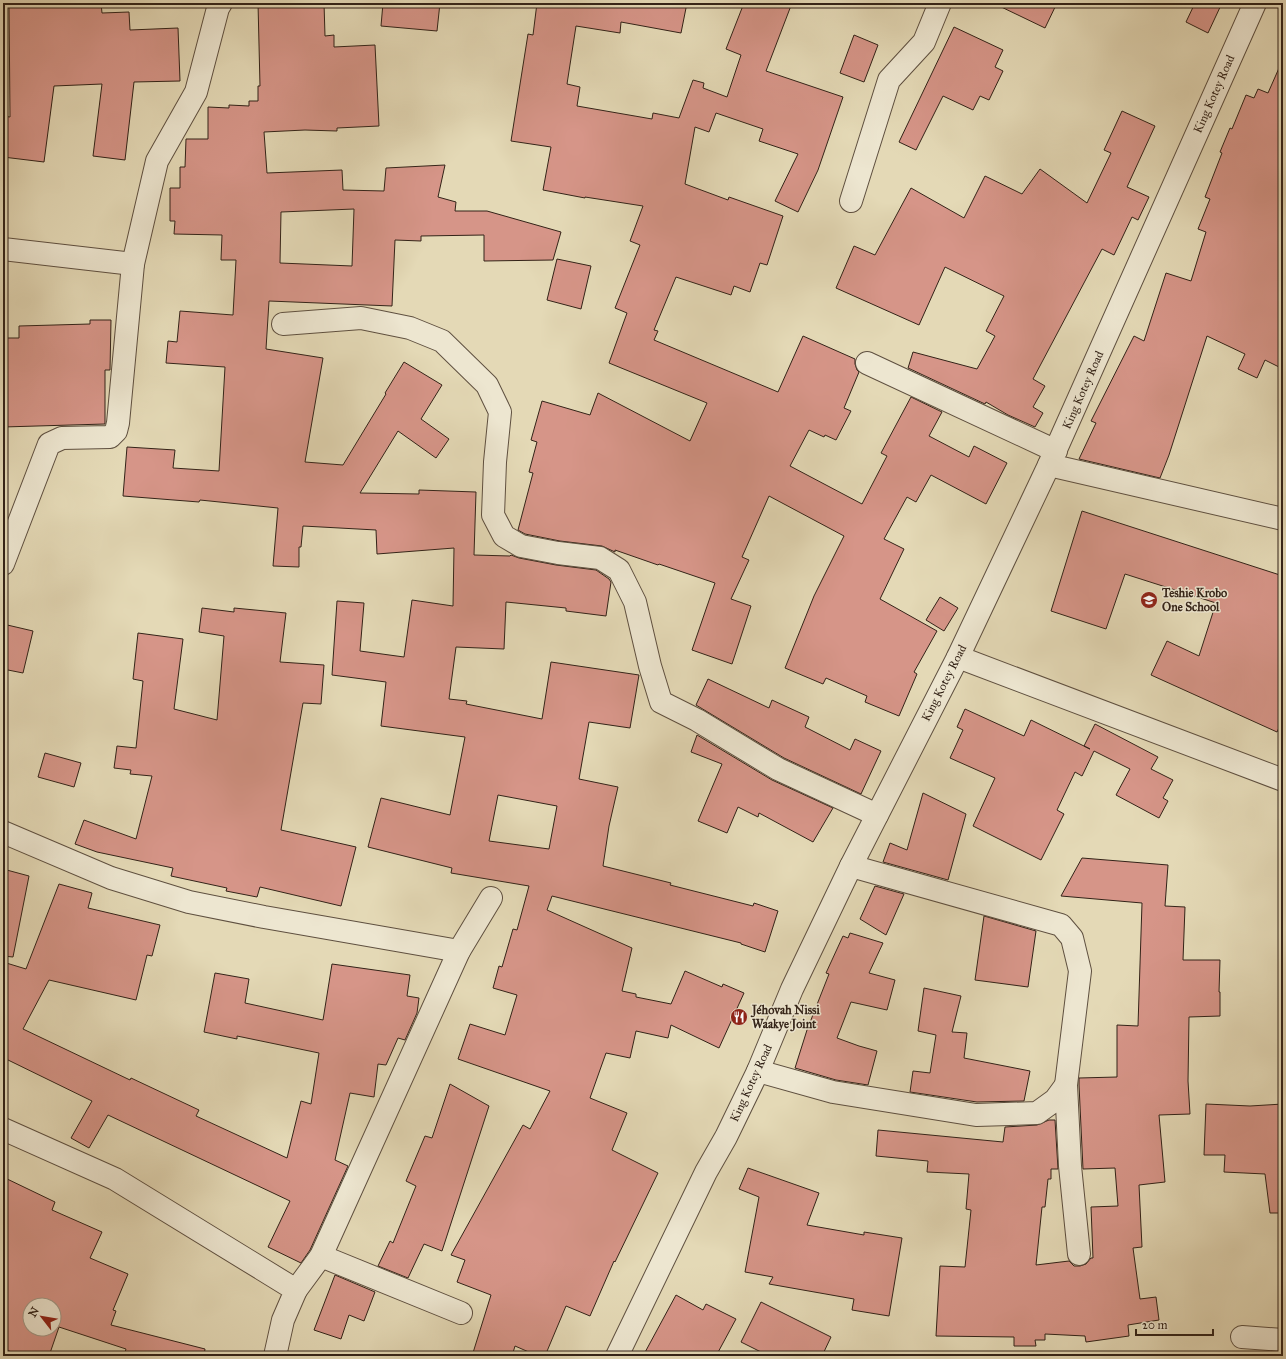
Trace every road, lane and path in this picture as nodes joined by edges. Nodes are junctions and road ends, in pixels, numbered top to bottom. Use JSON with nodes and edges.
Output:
{"nodes":[{"id":1,"x":221,"y":3,"type":"edge"},
{"id":2,"x":940,"y":3,"type":"edge"},
{"id":3,"x":1255,"y":3,"type":"edge"},
{"id":4,"x":851,"y":201,"type":"dead end"},
{"id":5,"x":3,"y":249,"type":"edge"},
{"id":6,"x":133,"y":264,"type":"junction"},
{"id":7,"x":283,"y":324,"type":"dead end"},
{"id":8,"x":867,"y":363,"type":"dead end"},
{"id":9,"x":1052,"y":458,"type":"junction"},
{"id":10,"x":1283,"y":519,"type":"edge"},
{"id":11,"x":3,"y":564,"type":"edge"},
{"id":12,"x":958,"y":657,"type":"junction"},
{"id":13,"x":1283,"y":780,"type":"edge"},
{"id":14,"x":877,"y":815,"type":"junction"},
{"id":15,"x":3,"y":832,"type":"edge"},
{"id":16,"x":851,"y":866,"type":"junction"},
{"id":17,"x":491,"y":898,"type":"dead end"},
{"id":18,"x":459,"y":951,"type":"junction"},
{"id":19,"x":758,"y":1071,"type":"junction"},
{"id":20,"x":1066,"y":1084,"type":"junction"},
{"id":21,"x":3,"y":1129,"type":"edge"},
{"id":22,"x":1079,"y":1254,"type":"dead end"},
{"id":23,"x":321,"y":1256,"type":"junction"},
{"id":24,"x":296,"y":1290,"type":"junction"},
{"id":25,"x":461,"y":1313,"type":"dead end"},
{"id":26,"x":1242,"y":1337,"type":"dead end"},
{"id":27,"x":1283,"y":1340,"type":"edge"},
{"id":28,"x":276,"y":1356,"type":"edge"},
{"id":29,"x":617,"y":1356,"type":"edge"}],
"edges":[{"from":1,"to":6,"type":"street"},
{"from":2,"to":4,"type":"street"},
{"from":3,"to":9,"type":"street","name":"King Kotey Road"},
{"from":5,"to":6,"type":"street"},
{"from":6,"to":11,"type":"street"},
{"from":7,"to":14,"type":"street"},
{"from":8,"to":9,"type":"street"},
{"from":9,"to":10,"type":"street"},
{"from":9,"to":12,"type":"street","name":"King Kotey Road"},
{"from":12,"to":13,"type":"street"},
{"from":12,"to":14,"type":"street","name":"King Kotey Road"},
{"from":14,"to":16,"type":"street","name":"King Kotey Road"},
{"from":15,"to":18,"type":"street"},
{"from":16,"to":19,"type":"street","name":"King Kotey Road"},
{"from":16,"to":20,"type":"street"},
{"from":17,"to":18,"type":"street"},
{"from":18,"to":23,"type":"street"},
{"from":19,"to":20,"type":"street"},
{"from":19,"to":29,"type":"street","name":"King Kotey Road"},
{"from":20,"to":22,"type":"street"},
{"from":21,"to":24,"type":"street"},
{"from":23,"to":24,"type":"street"},
{"from":23,"to":25,"type":"street"},
{"from":24,"to":28,"type":"street"},
{"from":26,"to":27,"type":"street"}]}
